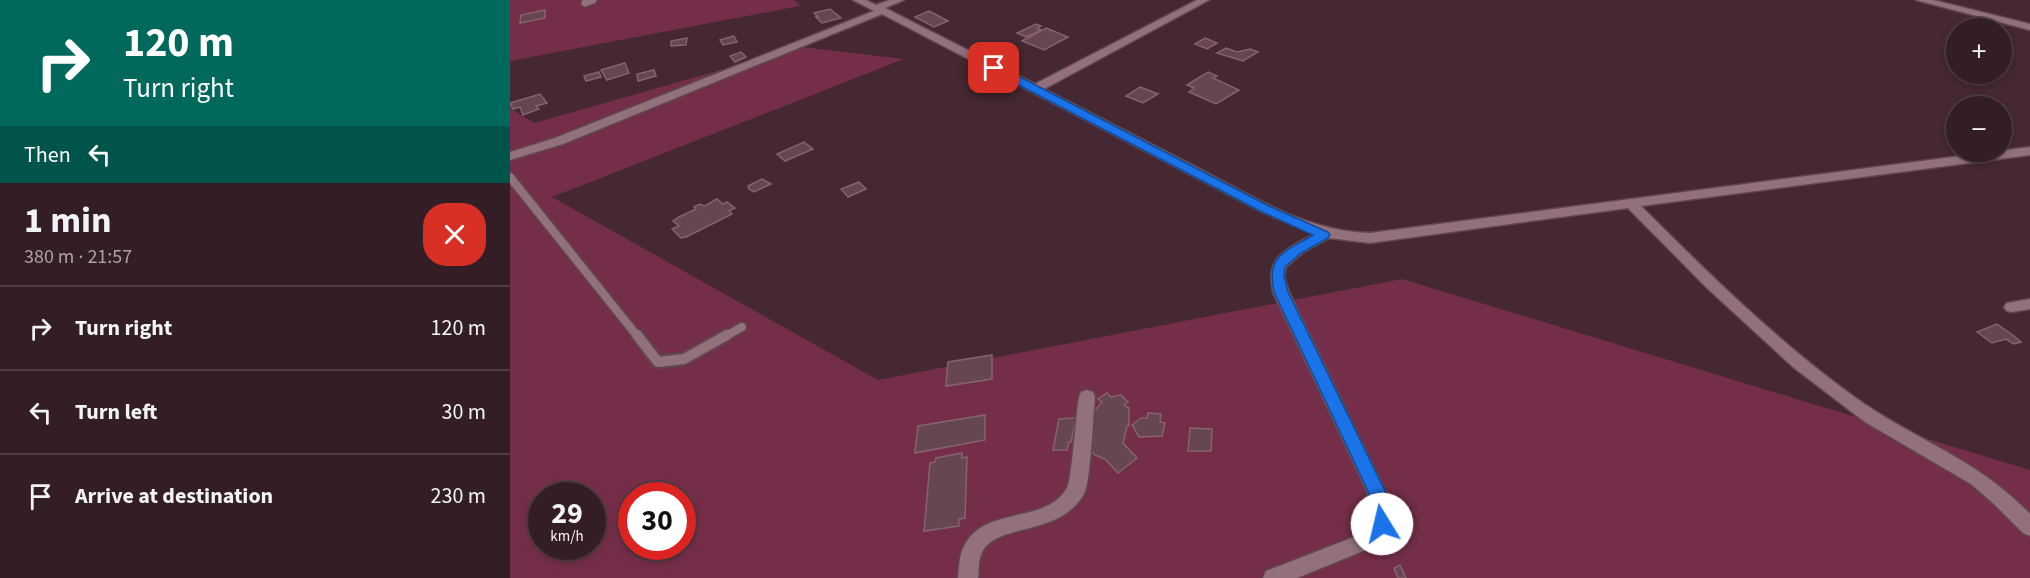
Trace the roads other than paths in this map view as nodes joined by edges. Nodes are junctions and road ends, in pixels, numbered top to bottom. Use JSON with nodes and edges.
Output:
{"nodes":[{"id":1,"x":593,"y":0,"type":"edge"},
{"id":2,"x":858,"y":0,"type":"edge"},
{"id":3,"x":899,"y":0,"type":"edge"},
{"id":4,"x":1204,"y":0,"type":"edge"},
{"id":5,"x":1921,"y":0,"type":"edge"},
{"id":6,"x":585,"y":3,"type":"dead end"},
{"id":7,"x":879,"y":10,"type":"junction"},
{"id":8,"x":2030,"y":27,"type":"edge"},
{"id":9,"x":1035,"y":89,"type":"junction"},
{"id":10,"x":2030,"y":151,"type":"edge"},
{"id":11,"x":510,"y":156,"type":"edge"},
{"id":12,"x":510,"y":177,"type":"edge"},
{"id":13,"x":1631,"y":204,"type":"junction"},
{"id":14,"x":1324,"y":235,"type":"junction"},
{"id":15,"x":2030,"y":304,"type":"edge"},
{"id":16,"x":2012,"y":307,"type":"dead end"},
{"id":17,"x":742,"y":327,"type":"dead end"},
{"id":18,"x":1087,"y":397,"type":"dead end"},
{"id":19,"x":2030,"y":527,"type":"edge"},
{"id":20,"x":968,"y":578,"type":"edge"},
{"id":21,"x":1273,"y":578,"type":"edge"}],
"edges":[{"from":1,"to":6,"type":"lane"},
{"from":2,"to":7,"type":"street"},
{"from":3,"to":7,"type":"street"},
{"from":4,"to":9,"type":"street"},
{"from":5,"to":8,"type":"street"},
{"from":7,"to":9,"type":"street"},
{"from":7,"to":11,"type":"street"},
{"from":9,"to":14,"type":"street"},
{"from":10,"to":13,"type":"street"},
{"from":12,"to":17,"type":"lane"},
{"from":13,"to":14,"type":"street"},
{"from":13,"to":19,"type":"street"},
{"from":14,"to":21,"type":"street"},
{"from":15,"to":16,"type":"street"},
{"from":18,"to":20,"type":"street"}]}
